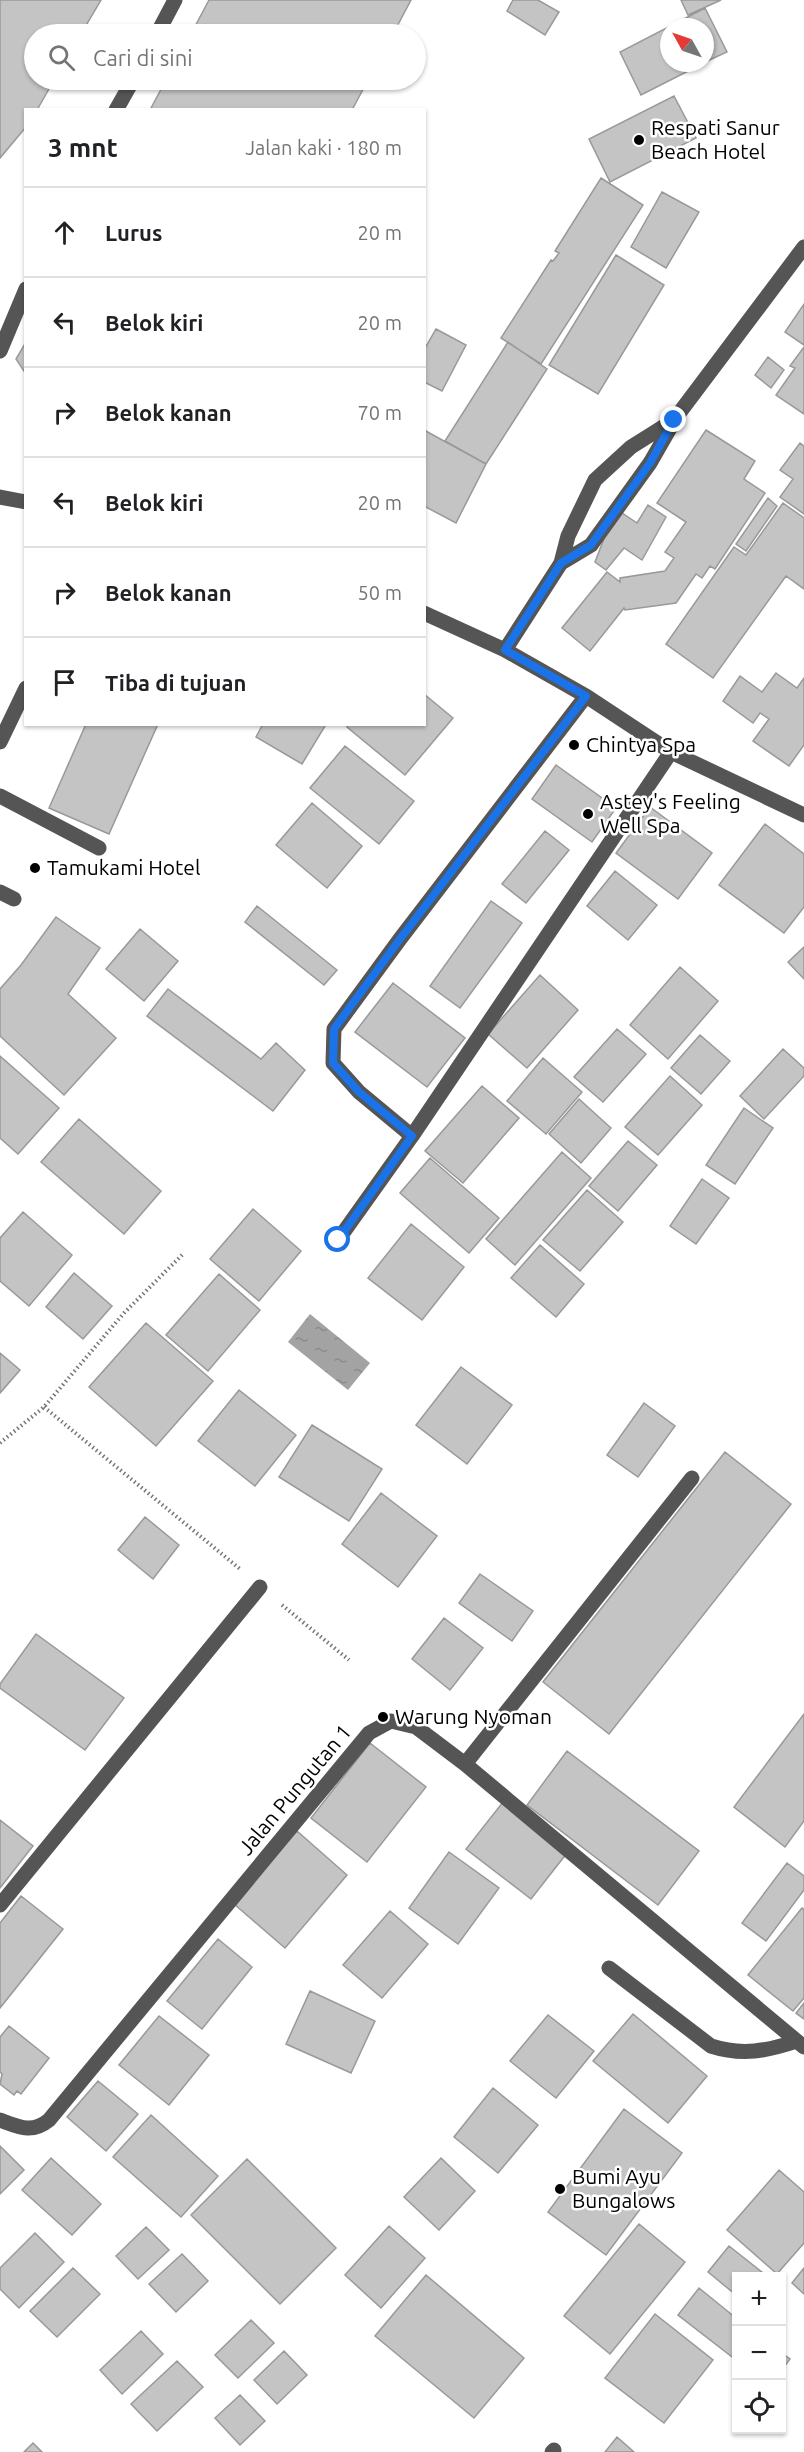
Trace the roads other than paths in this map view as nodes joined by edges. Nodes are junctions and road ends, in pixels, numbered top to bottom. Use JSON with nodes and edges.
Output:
{"nodes":[{"id":1,"x":175,"y":0,"type":"edge"},
{"id":2,"x":162,"y":24,"type":"edge"},
{"id":3,"x":127,"y":90,"type":"edge"},
{"id":4,"x":117,"y":108,"type":"edge"},
{"id":5,"x":804,"y":247,"type":"edge"},
{"id":6,"x":24,"y":294,"type":"edge"},
{"id":7,"x":0,"y":351,"type":"edge"},
{"id":8,"x":674,"y":420,"type":"junction"},
{"id":9,"x":0,"y":497,"type":"edge"},
{"id":10,"x":24,"y":502,"type":"edge"},
{"id":11,"x":561,"y":563,"type":"junction"},
{"id":12,"x":426,"y":614,"type":"edge"},
{"id":13,"x":505,"y":650,"type":"junction"},
{"id":14,"x":24,"y":692,"type":"edge"},
{"id":15,"x":586,"y":696,"type":"junction"},
{"id":16,"x":0,"y":742,"type":"edge"},
{"id":17,"x":671,"y":752,"type":"junction"},
{"id":18,"x":0,"y":796,"type":"edge"},
{"id":19,"x":804,"y":815,"type":"edge"},
{"id":20,"x":99,"y":848,"type":"dead end"},
{"id":21,"x":412,"y":1136,"type":"junction"},
{"id":22,"x":338,"y":1240,"type":"dead end"},
{"id":23,"x":692,"y":1478,"type":"dead end"},
{"id":24,"x":260,"y":1587,"type":"road end"},
{"id":25,"x":465,"y":1764,"type":"junction"},
{"id":26,"x":0,"y":1905,"type":"edge"},
{"id":27,"x":609,"y":1968,"type":"dead end"},
{"id":28,"x":800,"y":2044,"type":"edge"},
{"id":29,"x":0,"y":2120,"type":"edge"}],
"edges":[{"from":1,"to":2,"type":"street"},
{"from":3,"to":4,"type":"street"},
{"from":5,"to":8,"type":"street"},
{"from":6,"to":7,"type":"street"},
{"from":8,"to":11,"type":"street"},
{"from":8,"to":11,"type":"street"},
{"from":9,"to":10,"type":"street"},
{"from":11,"to":13,"type":"street"},
{"from":12,"to":13,"type":"street"},
{"from":13,"to":15,"type":"street"},
{"from":14,"to":16,"type":"street"},
{"from":15,"to":17,"type":"street"},
{"from":15,"to":21,"type":"street"},
{"from":17,"to":19,"type":"street"},
{"from":17,"to":21,"type":"street"},
{"from":18,"to":20,"type":"street"},
{"from":21,"to":22,"type":"street"},
{"from":23,"to":25,"type":"street"},
{"from":24,"to":26,"type":"street"},
{"from":25,"to":28,"type":"street","name":"Jalan Pungutan 1"},
{"from":25,"to":29,"type":"street","name":"Jalan Pungutan 1"},
{"from":27,"to":28,"type":"street"}]}
